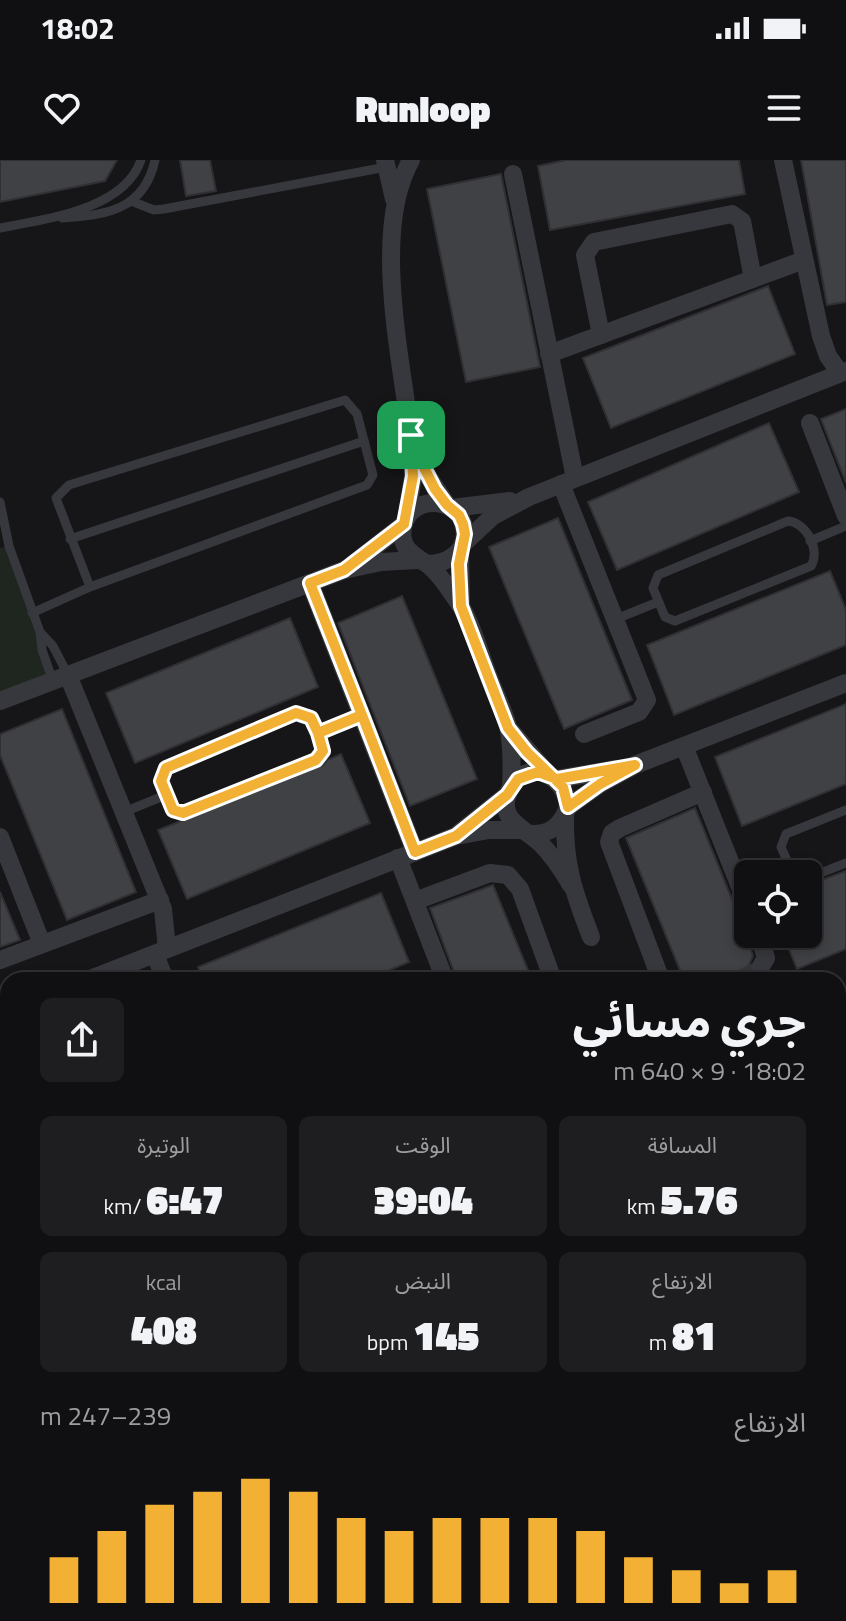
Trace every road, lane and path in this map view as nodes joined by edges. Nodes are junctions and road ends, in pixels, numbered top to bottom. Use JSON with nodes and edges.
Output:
{"nodes":[{"id":1,"x":141,"y":160,"type":"edge"},
{"id":2,"x":155,"y":160,"type":"edge"},
{"id":3,"x":411,"y":160,"type":"edge"},
{"id":4,"x":783,"y":160,"type":"edge"},
{"id":5,"x":386,"y":164,"type":"edge"},
{"id":6,"x":513,"y":174,"type":"dead end"},
{"id":7,"x":131,"y":201,"type":"junction"},
{"id":8,"x":395,"y":201,"type":"junction"},
{"id":9,"x":46,"y":219,"type":"junction"},
{"id":10,"x":0,"y":228,"type":"edge"},
{"id":11,"x":804,"y":260,"type":"junction"},
{"id":12,"x":753,"y":279,"type":"junction"},
{"id":13,"x":601,"y":335,"type":"junction"},
{"id":14,"x":549,"y":354,"type":"junction"},
{"id":15,"x":843,"y":372,"type":"edge"},
{"id":16,"x":810,"y":423,"type":"dead end"},
{"id":17,"x":411,"y":435,"type":"junction"},
{"id":18,"x":364,"y":441,"type":"junction"},
{"id":19,"x":568,"y":481,"type":"junction"},
{"id":20,"x":529,"y":497,"type":"junction"},
{"id":21,"x":0,"y":502,"type":"edge"},
{"id":22,"x":449,"y":506,"type":"junction"},
{"id":23,"x":846,"y":516,"type":"edge"},
{"id":24,"x":405,"y":521,"type":"junction"},
{"id":25,"x":846,"y":526,"type":"edge"},
{"id":26,"x":3,"y":535,"type":"edge"},
{"id":27,"x":70,"y":539,"type":"junction"},
{"id":28,"x":810,"y":541,"type":"junction"},
{"id":29,"x":5,"y":547,"type":"edge"},
{"id":30,"x":461,"y":547,"type":"junction"},
{"id":31,"x":422,"y":562,"type":"junction"},
{"id":32,"x":344,"y":570,"type":"junction"},
{"id":33,"x":310,"y":583,"type":"junction"},
{"id":34,"x":90,"y":587,"type":"junction"},
{"id":35,"x":658,"y":602,"type":"junction"},
{"id":36,"x":461,"y":606,"type":"junction"},
{"id":37,"x":32,"y":613,"type":"junction"},
{"id":38,"x":616,"y":619,"type":"junction"},
{"id":39,"x":40,"y":632,"type":"junction"},
{"id":40,"x":60,"y":678,"type":"junction"},
{"id":41,"x":846,"y":683,"type":"edge"},
{"id":42,"x":0,"y":701,"type":"edge"},
{"id":43,"x":362,"y":715,"type":"junction"},
{"id":44,"x":508,"y":728,"type":"junction"},
{"id":45,"x":318,"y":733,"type":"junction"},
{"id":46,"x":584,"y":734,"type":"dead end"},
{"id":47,"x":684,"y":746,"type":"junction"},
{"id":48,"x":635,"y":765,"type":"junction"},
{"id":49,"x":552,"y":777,"type":"junction"},
{"id":50,"x":509,"y":790,"type":"junction"},
{"id":51,"x":703,"y":792,"type":"junction"},
{"id":52,"x":166,"y":795,"type":"junction"},
{"id":53,"x":846,"y":810,"type":"edge"},
{"id":54,"x":124,"y":812,"type":"junction"},
{"id":55,"x":567,"y":812,"type":"junction"},
{"id":56,"x":526,"y":832,"type":"junction"},
{"id":57,"x":456,"y":836,"type":"junction"},
{"id":58,"x":0,"y":837,"type":"edge"},
{"id":59,"x":407,"y":855,"type":"junction"},
{"id":60,"x":737,"y":860,"type":"edge"},
{"id":61,"x":786,"y":860,"type":"edge"},
{"id":62,"x":846,"y":863,"type":"edge"},
{"id":63,"x":822,"y":872,"type":"edge"},
{"id":64,"x":571,"y":885,"type":"junction"},
{"id":65,"x":160,"y":900,"type":"junction"},
{"id":66,"x":415,"y":901,"type":"junction"},
{"id":67,"x":591,"y":937,"type":"dead end"},
{"id":68,"x":42,"y":944,"type":"junction"},
{"id":69,"x":763,"y":948,"type":"edge"},
{"id":70,"x":161,"y":952,"type":"junction"},
{"id":71,"x":0,"y":960,"type":"edge"},
{"id":72,"x":760,"y":968,"type":"dead end"},
{"id":73,"x":109,"y":972,"type":"edge"},
{"id":74,"x":164,"y":972,"type":"edge"},
{"id":75,"x":442,"y":972,"type":"edge"},
{"id":76,"x":550,"y":972,"type":"edge"},
{"id":77,"x":658,"y":972,"type":"edge"}],
"edges":[{"from":1,"to":9,"type":"lane"},
{"from":2,"to":7,"type":"lane"},
{"from":3,"to":8,"type":"street"},
{"from":4,"to":11,"type":"street"},
{"from":5,"to":7,"type":"lane"},
{"from":5,"to":8,"type":"street"},
{"from":6,"to":14,"type":"street"},
{"from":7,"to":9,"type":"lane"},
{"from":8,"to":17,"type":"street"},
{"from":9,"to":10,"type":"lane"},
{"from":11,"to":12,"type":"street"},
{"from":11,"to":15,"type":"street"},
{"from":12,"to":13,"type":"street"},
{"from":12,"to":13,"type":"street"},
{"from":13,"to":14,"type":"street"},
{"from":14,"to":19,"type":"street"},
{"from":15,"to":19,"type":"street"},
{"from":16,"to":23,"type":"street"},
{"from":17,"to":22,"type":"street"},
{"from":17,"to":24,"type":"street"},
{"from":18,"to":27,"type":"lane"},
{"from":18,"to":27,"type":"lane"},
{"from":18,"to":34,"type":"lane"},
{"from":19,"to":20,"type":"street"},
{"from":19,"to":38,"type":"street"},
{"from":20,"to":22,"type":"street"},
{"from":20,"to":30,"type":"street"},
{"from":21,"to":26,"type":"lane"},
{"from":22,"to":24,"type":"street"},
{"from":22,"to":30,"type":"street"},
{"from":24,"to":31,"type":"street"},
{"from":24,"to":32,"type":"street"},
{"from":25,"to":28,"type":"lane"},
{"from":26,"to":29,"type":"lane"},
{"from":27,"to":34,"type":"lane"},
{"from":28,"to":35,"type":"lane"},
{"from":28,"to":35,"type":"lane"},
{"from":29,"to":37,"type":"lane"},
{"from":30,"to":31,"type":"street"},
{"from":30,"to":36,"type":"street"},
{"from":31,"to":32,"type":"street"},
{"from":31,"to":36,"type":"street"},
{"from":32,"to":33,"type":"street"},
{"from":33,"to":40,"type":"street"},
{"from":33,"to":43,"type":"street"},
{"from":34,"to":37,"type":"lane"},
{"from":35,"to":38,"type":"lane"},
{"from":36,"to":44,"type":"street"},
{"from":37,"to":39,"type":"lane"},
{"from":38,"to":46,"type":"street"},
{"from":39,"to":40,"type":"lane"},
{"from":39,"to":40,"type":"lane"},
{"from":40,"to":42,"type":"street"},
{"from":40,"to":54,"type":"street"},
{"from":41,"to":47,"type":"street"},
{"from":43,"to":45,"type":"lane"},
{"from":43,"to":59,"type":"street"},
{"from":44,"to":49,"type":"street"},
{"from":44,"to":50,"type":"street"},
{"from":45,"to":52,"type":"lane"},
{"from":45,"to":52,"type":"lane"},
{"from":47,"to":48,"type":"street"},
{"from":47,"to":51,"type":"street"},
{"from":48,"to":49,"type":"street"},
{"from":48,"to":55,"type":"street"},
{"from":49,"to":50,"type":"street"},
{"from":49,"to":55,"type":"street"},
{"from":50,"to":56,"type":"street"},
{"from":50,"to":57,"type":"street"},
{"from":51,"to":60,"type":"street"},
{"from":51,"to":77,"type":"street"},
{"from":52,"to":54,"type":"lane"},
{"from":53,"to":61,"type":"lane"},
{"from":54,"to":65,"type":"street"},
{"from":55,"to":56,"type":"street"},
{"from":55,"to":64,"type":"street"},
{"from":56,"to":57,"type":"street"},
{"from":56,"to":64,"type":"street"},
{"from":57,"to":59,"type":"street"},
{"from":58,"to":68,"type":"street"},
{"from":59,"to":66,"type":"street"},
{"from":59,"to":70,"type":"street"},
{"from":62,"to":63,"type":"lane"},
{"from":64,"to":67,"type":"street"},
{"from":65,"to":68,"type":"street"},
{"from":65,"to":70,"type":"street"},
{"from":66,"to":75,"type":"street"},
{"from":66,"to":76,"type":"street"},
{"from":68,"to":71,"type":"street"},
{"from":69,"to":72,"type":"street"},
{"from":70,"to":73,"type":"street"},
{"from":70,"to":74,"type":"street"}]}
